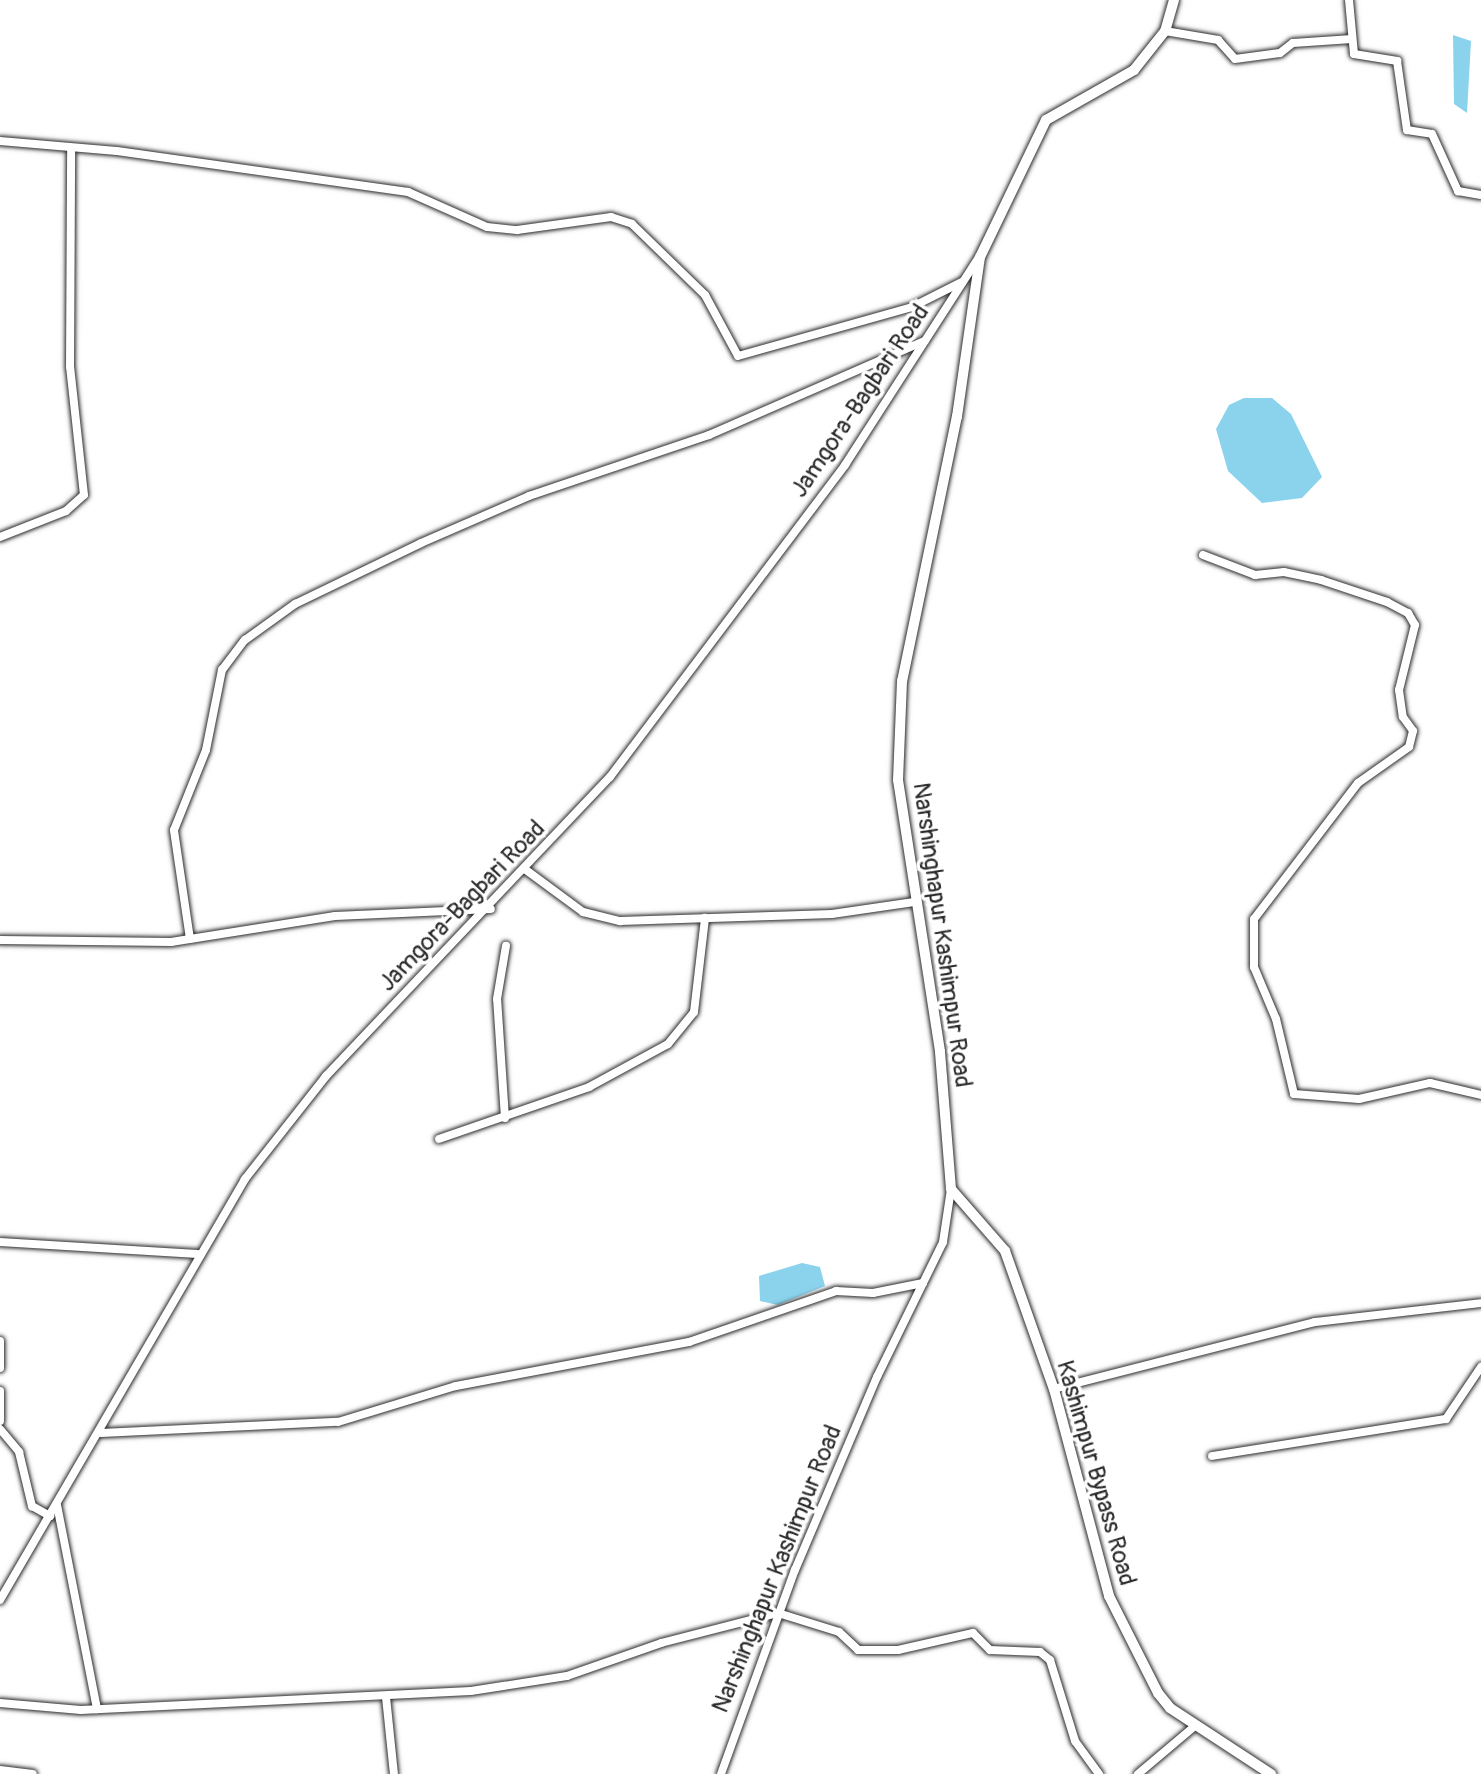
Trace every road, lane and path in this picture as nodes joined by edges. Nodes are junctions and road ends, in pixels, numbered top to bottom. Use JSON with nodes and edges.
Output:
{"nodes":[{"id":1,"x":1174,"y":0,"type":"edge"},
{"id":2,"x":1349,"y":0,"type":"edge"},
{"id":3,"x":1165,"y":31,"type":"junction"},
{"id":4,"x":1352,"y":39,"type":"junction"},
{"id":5,"x":0,"y":141,"type":"edge"},
{"id":6,"x":71,"y":148,"type":"junction"},
{"id":7,"x":1481,"y":195,"type":"edge"},
{"id":8,"x":980,"y":257,"type":"junction"},
{"id":9,"x":963,"y":281,"type":"junction"},
{"id":10,"x":925,"y":341,"type":"junction"},
{"id":11,"x":0,"y":537,"type":"edge"},
{"id":12,"x":1203,"y":555,"type":"dead end"},
{"id":13,"x":526,"y":870,"type":"junction"},
{"id":14,"x":914,"y":902,"type":"junction"},
{"id":15,"x":491,"y":909,"type":"junction"},
{"id":16,"x":705,"y":918,"type":"junction"},
{"id":17,"x":190,"y":939,"type":"junction"},
{"id":18,"x":0,"y":940,"type":"edge"},
{"id":19,"x":506,"y":946,"type":"dead end"},
{"id":20,"x":1481,"y":1095,"type":"edge"},
{"id":21,"x":505,"y":1118,"type":"junction"},
{"id":22,"x":439,"y":1139,"type":"dead end"},
{"id":23,"x":951,"y":1189,"type":"junction"},
{"id":24,"x":0,"y":1242,"type":"edge"},
{"id":25,"x":198,"y":1254,"type":"junction"},
{"id":26,"x":923,"y":1283,"type":"junction"},
{"id":27,"x":1481,"y":1303,"type":"edge"},
{"id":28,"x":0,"y":1341,"type":"edge"},
{"id":29,"x":1481,"y":1367,"type":"edge"},
{"id":30,"x":0,"y":1368,"type":"edge"},
{"id":31,"x":1054,"y":1389,"type":"junction"},
{"id":32,"x":0,"y":1391,"type":"edge"},
{"id":33,"x":0,"y":1421,"type":"edge"},
{"id":34,"x":0,"y":1429,"type":"edge"},
{"id":35,"x":101,"y":1433,"type":"junction"},
{"id":36,"x":1212,"y":1456,"type":"dead end"},
{"id":37,"x":57,"y":1505,"type":"junction"},
{"id":38,"x":50,"y":1516,"type":"junction"},
{"id":39,"x":0,"y":1600,"type":"edge"},
{"id":40,"x":778,"y":1613,"type":"junction"},
{"id":41,"x":386,"y":1697,"type":"junction"},
{"id":42,"x":0,"y":1703,"type":"edge"},
{"id":43,"x":97,"y":1709,"type":"junction"},
{"id":44,"x":1196,"y":1725,"type":"junction"},
{"id":45,"x":0,"y":1770,"type":"edge"},
{"id":46,"x":33,"y":1774,"type":"edge"},
{"id":47,"x":394,"y":1774,"type":"edge"},
{"id":48,"x":721,"y":1774,"type":"edge"},
{"id":49,"x":1099,"y":1774,"type":"edge"},
{"id":50,"x":1138,"y":1774,"type":"edge"},
{"id":51,"x":1271,"y":1774,"type":"edge"}],
"edges":[{"from":1,"to":3,"type":"main road","name":"Narshinghapur Kashimpur Road"},
{"from":2,"to":4,"type":"street"},
{"from":3,"to":4,"type":"street"},
{"from":3,"to":8,"type":"main road","name":"Narshinghapur Kashimpur Road"},
{"from":4,"to":7,"type":"street"},
{"from":5,"to":6,"type":"street"},
{"from":6,"to":9,"type":"street"},
{"from":6,"to":11,"type":"street"},
{"from":8,"to":9,"type":"street","name":"Jamgora-Bagbari Road"},
{"from":8,"to":14,"type":"main road","name":"Narshinghapur Kashimpur Road"},
{"from":9,"to":10,"type":"street","name":"Jamgora-Bagbari Road"},
{"from":10,"to":13,"type":"street","name":"Jamgora-Bagbari Road"},
{"from":10,"to":17,"type":"street"},
{"from":12,"to":20,"type":"street"},
{"from":13,"to":15,"type":"street","name":"Jamgora-Bagbari Road"},
{"from":13,"to":16,"type":"street"},
{"from":14,"to":16,"type":"street"},
{"from":14,"to":23,"type":"main road","name":"Narshinghapur Kashimpur Road"},
{"from":15,"to":17,"type":"street"},
{"from":15,"to":25,"type":"street","name":"Jamgora-Bagbari Road"},
{"from":16,"to":21,"type":"street"},
{"from":17,"to":18,"type":"street"},
{"from":19,"to":21,"type":"street"},
{"from":21,"to":22,"type":"street"},
{"from":23,"to":26,"type":"street","name":"Narshinghapur Kashimpur Road"},
{"from":23,"to":31,"type":"main road","name":"Kashimpur Bypass Road"},
{"from":24,"to":25,"type":"street"},
{"from":25,"to":35,"type":"street","name":"Jamgora-Bagbari Road"},
{"from":26,"to":35,"type":"street"},
{"from":26,"to":40,"type":"street","name":"Narshinghapur Kashimpur Road"},
{"from":27,"to":31,"type":"street"},
{"from":28,"to":30,"type":"street"},
{"from":29,"to":36,"type":"street"},
{"from":31,"to":44,"type":"main road","name":"Kashimpur Bypass Road"},
{"from":32,"to":33,"type":"street"},
{"from":34,"to":38,"type":"street"},
{"from":35,"to":37,"type":"street","name":"Jamgora-Bagbari Road"},
{"from":37,"to":38,"type":"street","name":"Jamgora-Bagbari Road"},
{"from":37,"to":43,"type":"street"},
{"from":38,"to":39,"type":"street","name":"Jamgora-Bagbari Road"},
{"from":40,"to":41,"type":"street"},
{"from":40,"to":48,"type":"street","name":"Narshinghapur Kashimpur Road"},
{"from":40,"to":49,"type":"street"},
{"from":41,"to":43,"type":"street"},
{"from":41,"to":47,"type":"street"},
{"from":42,"to":43,"type":"street"},
{"from":44,"to":50,"type":"street"},
{"from":44,"to":51,"type":"main road","name":"Kashimpur Bypass Road"},
{"from":45,"to":46,"type":"street"}]}
